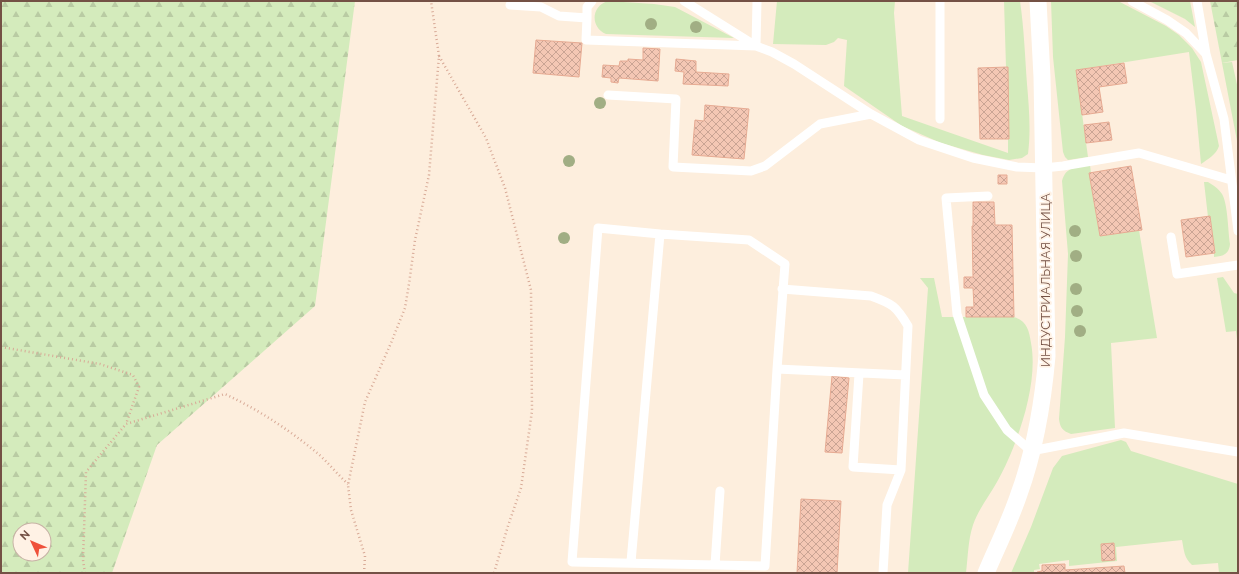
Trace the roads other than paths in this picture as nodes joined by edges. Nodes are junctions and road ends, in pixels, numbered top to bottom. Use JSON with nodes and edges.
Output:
{"nodes":[{"id":1,"x":592,"y":1,"type":"edge"},
{"id":2,"x":684,"y":1,"type":"edge"},
{"id":3,"x":757,"y":1,"type":"edge"},
{"id":4,"x":940,"y":1,"type":"edge"},
{"id":5,"x":1038,"y":1,"type":"edge"},
{"id":6,"x":1132,"y":1,"type":"edge"},
{"id":7,"x":1197,"y":1,"type":"edge"},
{"id":8,"x":510,"y":5,"type":"dead end"},
{"id":9,"x":586,"y":18,"type":"junction"},
{"id":10,"x":756,"y":46,"type":"junction"},
{"id":11,"x":1206,"y":54,"type":"junction"},
{"id":12,"x":608,"y":95,"type":"dead end"},
{"id":13,"x":871,"y":114,"type":"junction"},
{"id":14,"x":940,"y":119,"type":"dead end"},
{"id":15,"x":1044,"y":168,"type":"junction"},
{"id":16,"x":1231,"y":180,"type":"junction"},
{"id":17,"x":988,"y":196,"type":"dead end"},
{"id":18,"x":1238,"y":231,"type":"edge"},
{"id":19,"x":660,"y":234,"type":"junction"},
{"id":20,"x":1172,"y":238,"type":"dead end"},
{"id":21,"x":1238,"y":266,"type":"edge"},
{"id":22,"x":782,"y":288,"type":"junction"},
{"id":23,"x":776,"y":369,"type":"junction"},
{"id":24,"x":859,"y":374,"type":"junction"},
{"id":25,"x":905,"y":375,"type":"junction"},
{"id":26,"x":1032,"y":451,"type":"junction"},
{"id":27,"x":1238,"y":452,"type":"edge"},
{"id":28,"x":901,"y":470,"type":"junction"},
{"id":29,"x":720,"y":491,"type":"dead end"},
{"id":30,"x":631,"y":562,"type":"junction"},
{"id":31,"x":646,"y":563,"type":"junction"},
{"id":32,"x":715,"y":565,"type":"junction"},
{"id":33,"x":764,"y":569,"type":"edge"},
{"id":34,"x":646,"y":573,"type":"edge"},
{"id":35,"x":883,"y":573,"type":"edge"},
{"id":36,"x":986,"y":573,"type":"edge"}],
"edges":[{"from":1,"to":9,"type":"lane"},
{"from":2,"to":10,"type":"lane"},
{"from":3,"to":10,"type":"lane"},
{"from":4,"to":14,"type":"lane"},
{"from":5,"to":15,"type":"street","name":"ИНДУСТРИАЛЬНАЯ УЛИЦА"},
{"from":6,"to":11,"type":"lane"},
{"from":7,"to":11,"type":"lane"},
{"from":8,"to":9,"type":"lane"},
{"from":9,"to":10,"type":"lane"},
{"from":10,"to":13,"type":"lane"},
{"from":11,"to":16,"type":"lane"},
{"from":12,"to":13,"type":"lane"},
{"from":13,"to":15,"type":"lane"},
{"from":15,"to":16,"type":"lane"},
{"from":15,"to":26,"type":"street","name":"ИНДУСТРИАЛЬНАЯ УЛИЦА"},
{"from":16,"to":18,"type":"lane"},
{"from":17,"to":26,"type":"lane"},
{"from":19,"to":22,"type":"lane"},
{"from":19,"to":30,"type":"lane"},
{"from":19,"to":30,"type":"lane"},
{"from":20,"to":21,"type":"lane"},
{"from":22,"to":23,"type":"lane"},
{"from":22,"to":25,"type":"lane"},
{"from":23,"to":24,"type":"lane"},
{"from":23,"to":33,"type":"lane"},
{"from":24,"to":25,"type":"lane"},
{"from":24,"to":28,"type":"lane"},
{"from":25,"to":28,"type":"lane"},
{"from":26,"to":27,"type":"lane"},
{"from":26,"to":36,"type":"street","name":"ИНДУСТРИАЛЬНАЯ УЛИЦА"},
{"from":28,"to":35,"type":"lane"},
{"from":29,"to":32,"type":"lane"},
{"from":30,"to":31,"type":"lane"},
{"from":31,"to":32,"type":"lane"},
{"from":31,"to":34,"type":"lane"},
{"from":32,"to":33,"type":"lane"}]}
